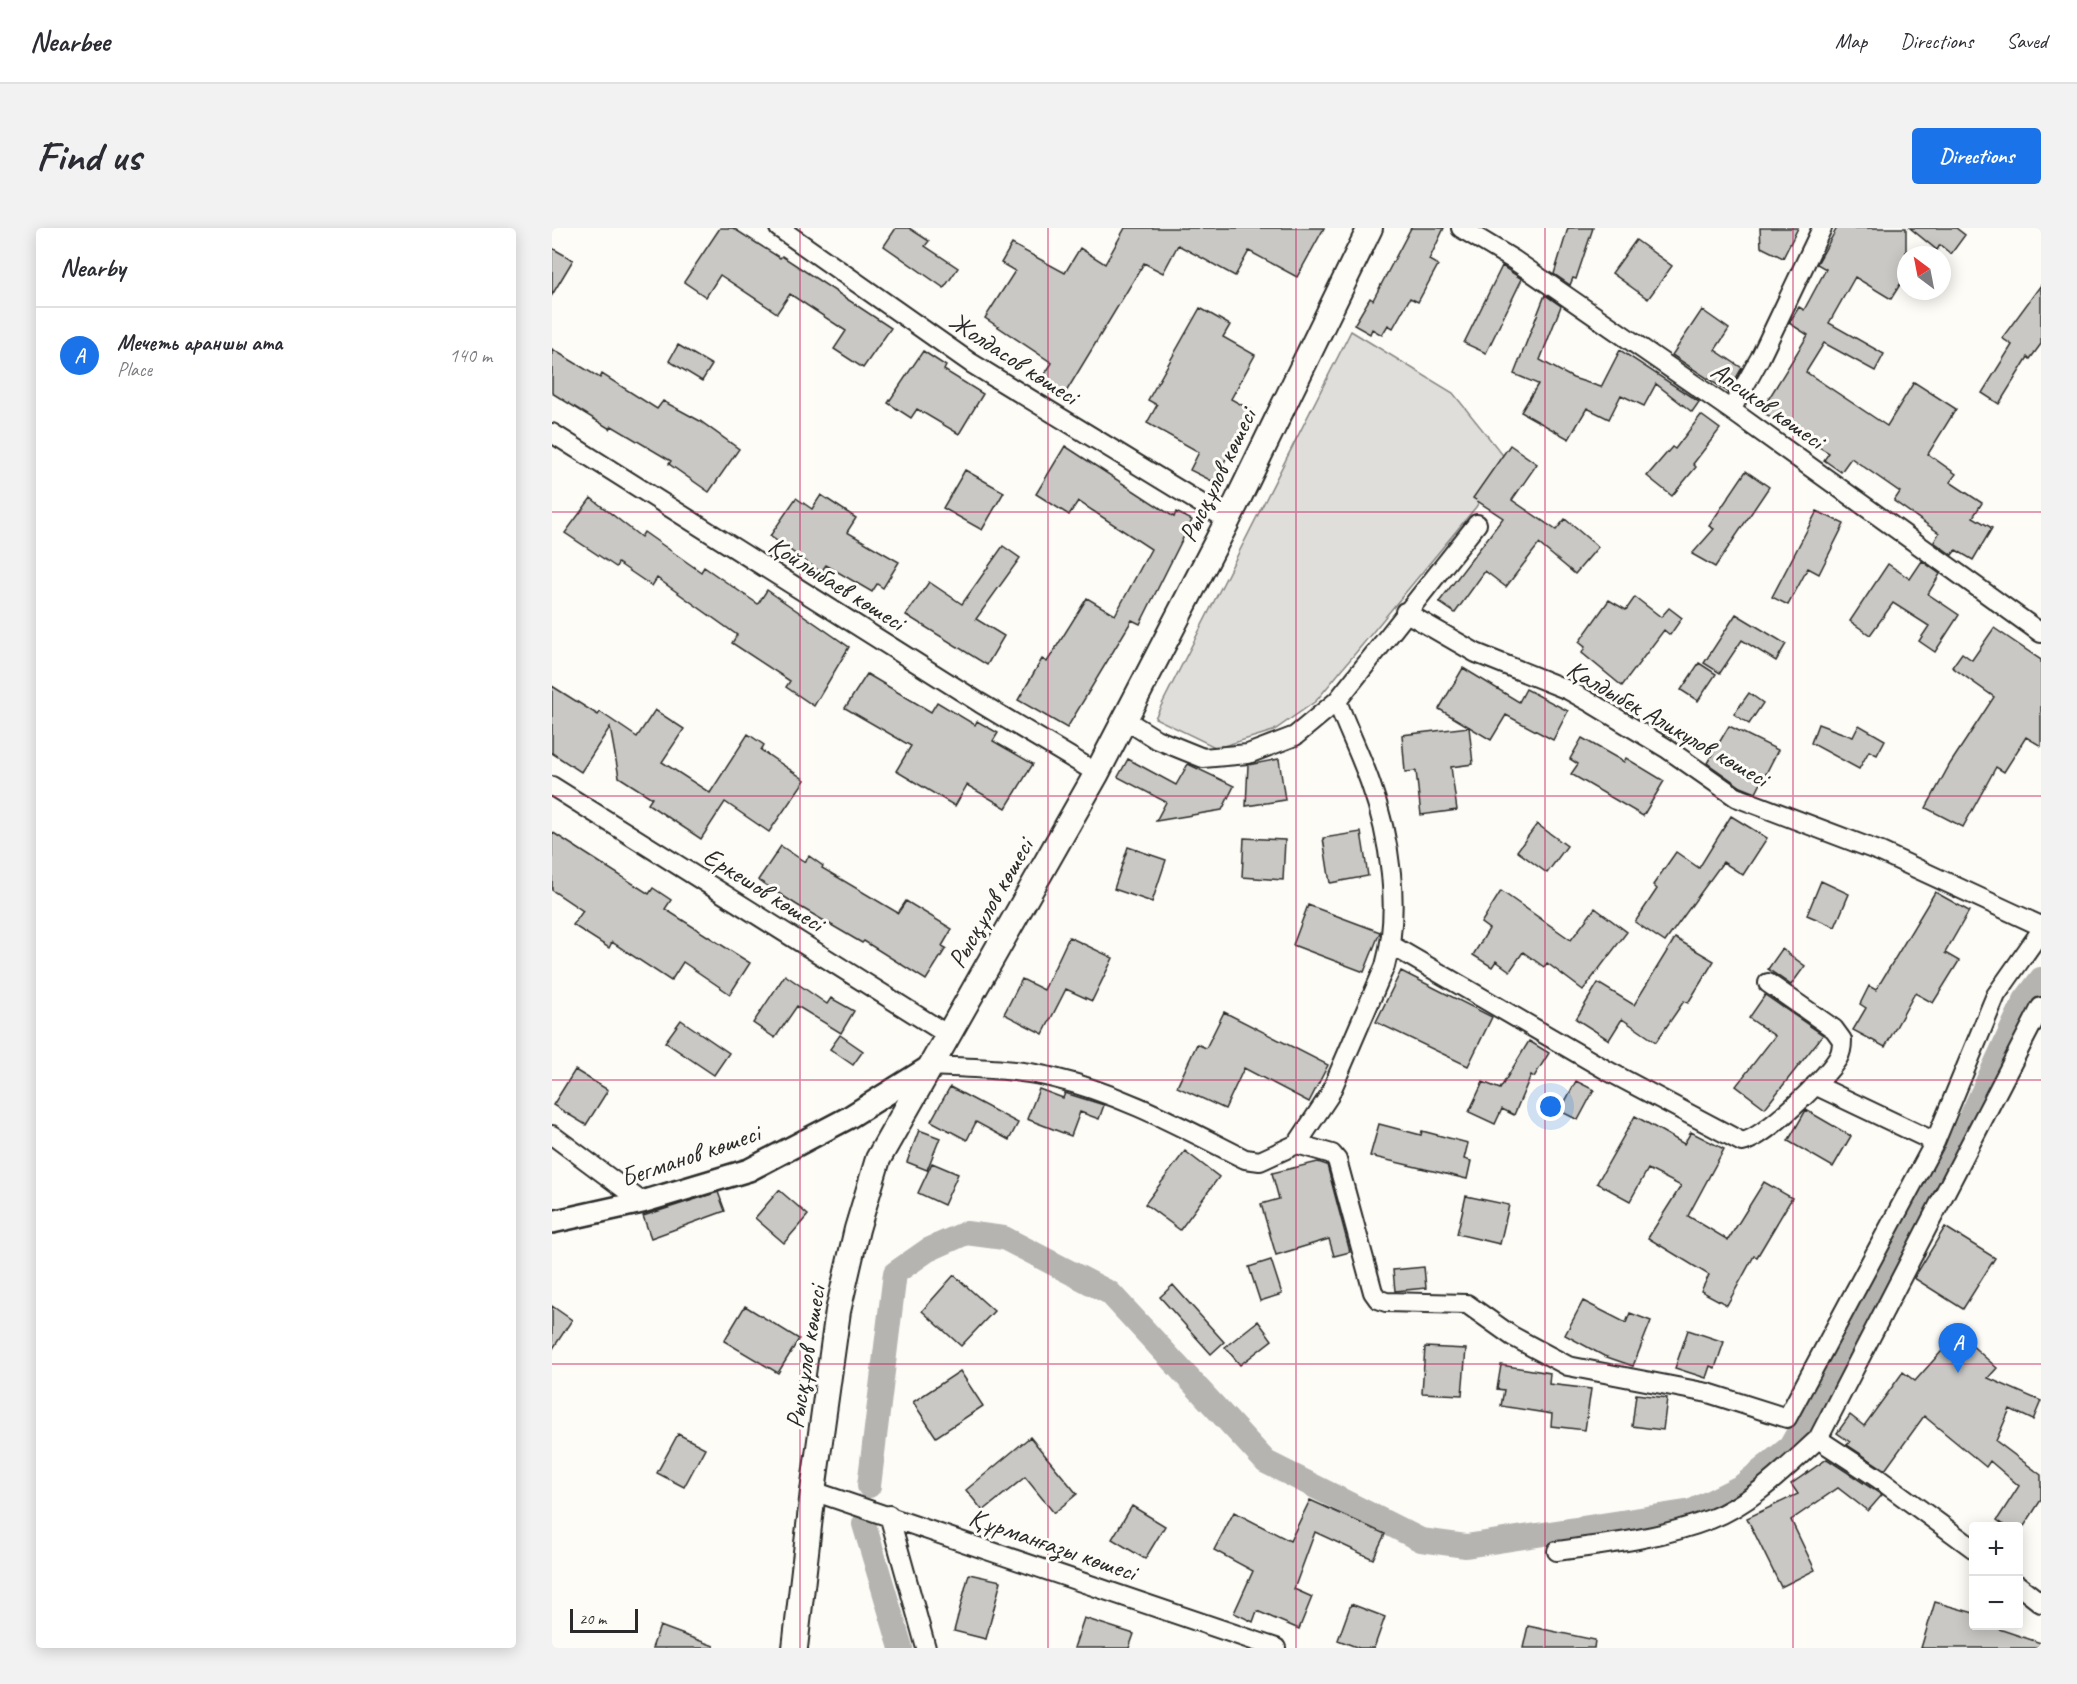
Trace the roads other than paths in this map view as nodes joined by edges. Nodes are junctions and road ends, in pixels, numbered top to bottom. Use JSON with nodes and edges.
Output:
{"nodes":[{"id":1,"x":779,"y":228,"type":"edge"},
{"id":2,"x":1370,"y":228,"type":"edge"},
{"id":3,"x":1461,"y":228,"type":"edge"},
{"id":4,"x":1822,"y":228,"type":"edge"},
{"id":5,"x":1731,"y":410,"type":"junction"},
{"id":6,"x":552,"y":433,"type":"edge"},
{"id":7,"x":1228,"y":520,"type":"junction"},
{"id":8,"x":1477,"y":524,"type":"dead end"},
{"id":9,"x":1405,"y":612,"type":"junction"},
{"id":10,"x":2041,"y":633,"type":"edge"},
{"id":11,"x":1337,"y":701,"type":"junction"},
{"id":12,"x":1124,"y":718,"type":"junction"},
{"id":13,"x":1097,"y":773,"type":"junction"},
{"id":14,"x":552,"y":786,"type":"edge"},
{"id":15,"x":2041,"y":926,"type":"edge"},
{"id":16,"x":2041,"y":931,"type":"edge"},
{"id":17,"x":1391,"y":945,"type":"junction"},
{"id":18,"x":1768,"y":982,"type":"dead end"},
{"id":19,"x":2041,"y":1007,"type":"edge"},
{"id":20,"x":948,"y":1035,"type":"junction"},
{"id":21,"x":931,"y":1066,"type":"junction"},
{"id":22,"x":1815,"y":1084,"type":"junction"},
{"id":23,"x":552,"y":1136,"type":"edge"},
{"id":24,"x":1935,"y":1142,"type":"junction"},
{"id":25,"x":1297,"y":1144,"type":"junction"},
{"id":26,"x":642,"y":1202,"type":"junction"},
{"id":27,"x":552,"y":1222,"type":"edge"},
{"id":28,"x":1818,"y":1439,"type":"junction"},
{"id":29,"x":813,"y":1491,"type":"junction"},
{"id":30,"x":889,"y":1515,"type":"junction"},
{"id":31,"x":1969,"y":1545,"type":"edge"},
{"id":32,"x":1557,"y":1551,"type":"dead end"},
{"id":33,"x":2023,"y":1588,"type":"edge"},
{"id":34,"x":2041,"y":1603,"type":"edge"},
{"id":35,"x":795,"y":1648,"type":"edge"},
{"id":36,"x":926,"y":1648,"type":"edge"},
{"id":37,"x":1276,"y":1648,"type":"edge"}],
"edges":[{"from":1,"to":7,"type":"street","name":"Жолдасов көшесі"},
{"from":2,"to":7,"type":"main road","name":"Рысқұлов көшесі"},
{"from":3,"to":5,"type":"street","name":"Апсиков көшесі"},
{"from":4,"to":5,"type":"street"},
{"from":5,"to":10,"type":"street","name":"Апсиков көшесі"},
{"from":6,"to":13,"type":"street","name":"Қойлыбаев көшесі"},
{"from":7,"to":12,"type":"main road","name":"Рысқұлов көшесі"},
{"from":8,"to":9,"type":"street"},
{"from":9,"to":11,"type":"street"},
{"from":9,"to":15,"type":"street","name":"Қалдыбек Аликулов көшесі"},
{"from":11,"to":12,"type":"street"},
{"from":11,"to":17,"type":"street"},
{"from":12,"to":13,"type":"main road","name":"Рысқұлов көшесі"},
{"from":13,"to":20,"type":"main road","name":"Рысқұлов көшесі"},
{"from":14,"to":20,"type":"street","name":"Еркешов көшесі"},
{"from":16,"to":24,"type":"street"},
{"from":17,"to":22,"type":"street"},
{"from":17,"to":25,"type":"street"},
{"from":18,"to":22,"type":"street"},
{"from":19,"to":28,"type":"street"},
{"from":20,"to":21,"type":"main road","name":"Рысқұлов көшесі"},
{"from":21,"to":25,"type":"street"},
{"from":21,"to":26,"type":"street","name":"Бегманов көшесі"},
{"from":21,"to":29,"type":"main road","name":"Рысқұлов көшесі"},
{"from":22,"to":24,"type":"street"},
{"from":23,"to":26,"type":"street"},
{"from":24,"to":25,"type":"street"},
{"from":26,"to":27,"type":"street","name":"Бегманов көшесі"},
{"from":28,"to":31,"type":"street"},
{"from":28,"to":32,"type":"street"},
{"from":29,"to":30,"type":"street","name":"Құрманғазы көшесі"},
{"from":29,"to":35,"type":"main road","name":"Рысқұлов көшесі"},
{"from":30,"to":36,"type":"street"},
{"from":30,"to":37,"type":"street","name":"Құрманғазы көшесі"},
{"from":33,"to":34,"type":"street"}]}
